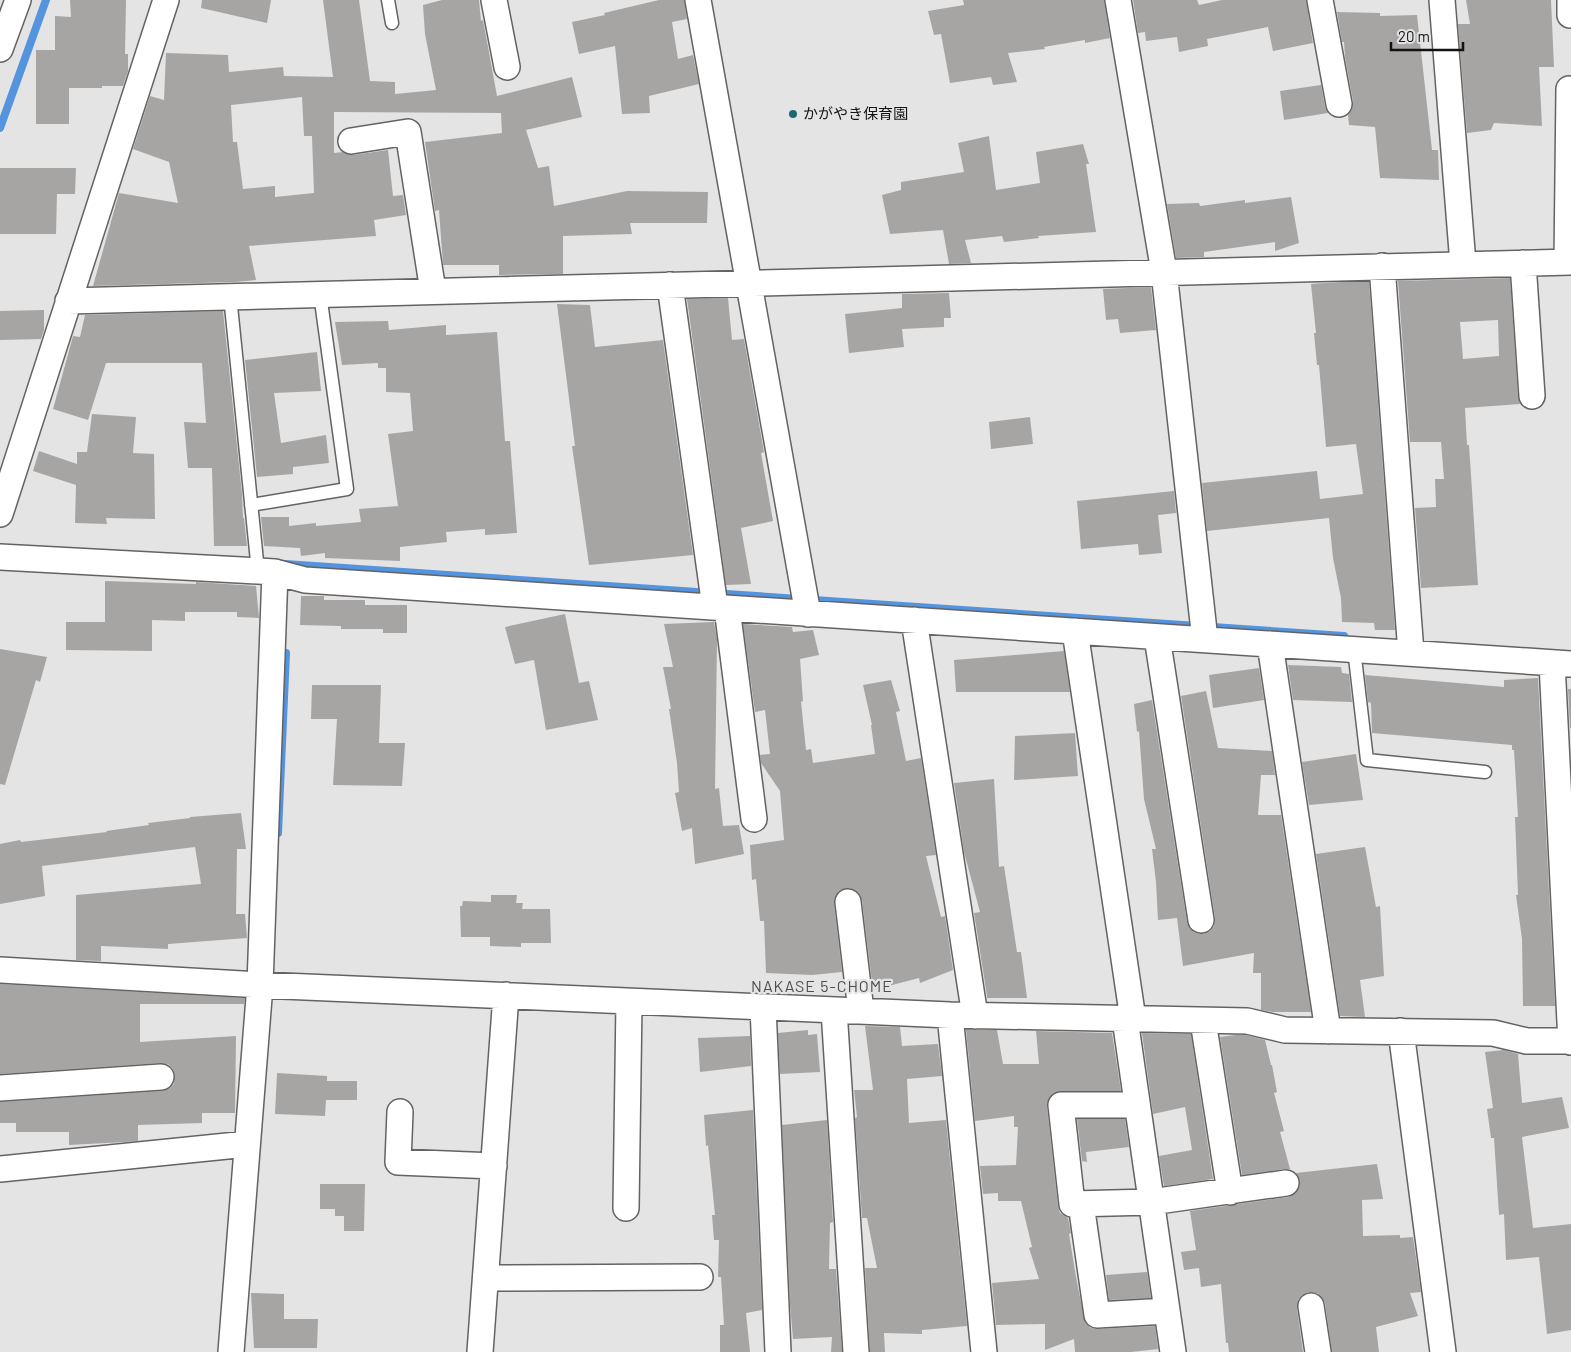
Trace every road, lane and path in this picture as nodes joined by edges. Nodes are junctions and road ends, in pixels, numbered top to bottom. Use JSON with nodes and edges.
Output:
{"nodes":[{"id":1,"x":18,"y":0,"type":"edge"},
{"id":2,"x":166,"y":0,"type":"edge"},
{"id":3,"x":388,"y":0,"type":"edge"},
{"id":4,"x":494,"y":0,"type":"edge"},
{"id":5,"x":698,"y":0,"type":"edge"},
{"id":6,"x":1118,"y":0,"type":"edge"},
{"id":7,"x":1320,"y":0,"type":"edge"},
{"id":8,"x":1442,"y":0,"type":"edge"},
{"id":9,"x":392,"y":23,"type":"dead end"},
{"id":10,"x":0,"y":49,"type":"edge"},
{"id":11,"x":507,"y":67,"type":"dead end"},
{"id":12,"x":1569,"y":89,"type":"dead end"},
{"id":13,"x":1339,"y":104,"type":"dead end"},
{"id":14,"x":351,"y":141,"type":"dead end"},
{"id":15,"x":1569,"y":262,"type":"edge"},
{"id":16,"x":1524,"y":263,"type":"junction"},
{"id":17,"x":1463,"y":264,"type":"junction"},
{"id":18,"x":1382,"y":266,"type":"junction"},
{"id":19,"x":1164,"y":272,"type":"junction"},
{"id":20,"x":749,"y":283,"type":"junction"},
{"id":21,"x":670,"y":285,"type":"junction"},
{"id":22,"x":433,"y":291,"type":"junction"},
{"id":23,"x":320,"y":294,"type":"junction"},
{"id":24,"x":230,"y":296,"type":"junction"},
{"id":25,"x":68,"y":301,"type":"junction"},
{"id":26,"x":1532,"y":396,"type":"dead end"},
{"id":27,"x":251,"y":505,"type":"junction"},
{"id":28,"x":0,"y":514,"type":"edge"},
{"id":29,"x":0,"y":557,"type":"edge"},
{"id":30,"x":266,"y":571,"type":"junction"},
{"id":31,"x":721,"y":608,"type":"junction"},
{"id":32,"x":808,"y":614,"type":"junction"},
{"id":33,"x":914,"y":620,"type":"junction"},
{"id":34,"x":1204,"y":630,"type":"junction"},
{"id":35,"x":1075,"y":631,"type":"junction"},
{"id":36,"x":1157,"y":636,"type":"junction"},
{"id":37,"x":1270,"y":644,"type":"junction"},
{"id":38,"x":1410,"y":645,"type":"junction"},
{"id":39,"x":1354,"y":649,"type":"junction"},
{"id":40,"x":1562,"y":663,"type":"edge"},
{"id":41,"x":1485,"y":772,"type":"dead end"},
{"id":42,"x":754,"y":819,"type":"dead end"},
{"id":43,"x":848,"y":902,"type":"dead end"},
{"id":44,"x":1201,"y":920,"type":"dead end"},
{"id":45,"x":0,"y":970,"type":"edge"},
{"id":46,"x":260,"y":985,"type":"junction"},
{"id":47,"x":506,"y":995,"type":"junction"},
{"id":48,"x":629,"y":1002,"type":"junction"},
{"id":49,"x":763,"y":1007,"type":"junction"},
{"id":50,"x":834,"y":1010,"type":"junction"},
{"id":51,"x":861,"y":1011,"type":"junction"},
{"id":52,"x":950,"y":1015,"type":"junction"},
{"id":53,"x":975,"y":1016,"type":"junction"},
{"id":54,"x":1129,"y":1019,"type":"junction"},
{"id":55,"x":1203,"y":1021,"type":"junction"},
{"id":56,"x":1328,"y":1031,"type":"junction"},
{"id":57,"x":1402,"y":1031,"type":"junction"},
{"id":58,"x":1571,"y":1042,"type":"edge"},
{"id":59,"x":161,"y":1077,"type":"dead end"},
{"id":60,"x":0,"y":1088,"type":"edge"},
{"id":61,"x":1138,"y":1105,"type":"junction"},
{"id":62,"x":400,"y":1112,"type":"dead end"},
{"id":63,"x":247,"y":1144,"type":"junction"},
{"id":64,"x":494,"y":1166,"type":"junction"},
{"id":65,"x":0,"y":1169,"type":"edge"},
{"id":66,"x":1286,"y":1183,"type":"dead end"},
{"id":67,"x":1230,"y":1192,"type":"junction"},
{"id":68,"x":1152,"y":1202,"type":"junction"},
{"id":69,"x":1081,"y":1204,"type":"junction"},
{"id":70,"x":626,"y":1208,"type":"dead end"},
{"id":71,"x":700,"y":1277,"type":"dead end"},
{"id":72,"x":486,"y":1278,"type":"junction"},
{"id":73,"x":1311,"y":1306,"type":"dead end"},
{"id":74,"x":1167,"y":1311,"type":"junction"},
{"id":75,"x":231,"y":1352,"type":"edge"},
{"id":76,"x":480,"y":1352,"type":"edge"},
{"id":77,"x":778,"y":1352,"type":"edge"},
{"id":78,"x":856,"y":1352,"type":"edge"},
{"id":79,"x":984,"y":1352,"type":"edge"},
{"id":80,"x":1173,"y":1352,"type":"edge"},
{"id":81,"x":1318,"y":1352,"type":"edge"},
{"id":82,"x":1443,"y":1352,"type":"edge"}],
"edges":[{"from":1,"to":10,"type":"street"},
{"from":2,"to":25,"type":"street"},
{"from":3,"to":9,"type":"lane"},
{"from":4,"to":11,"type":"street"},
{"from":5,"to":20,"type":"street"},
{"from":6,"to":19,"type":"street"},
{"from":7,"to":13,"type":"street"},
{"from":8,"to":17,"type":"street"},
{"from":12,"to":15,"type":"street"},
{"from":14,"to":22,"type":"street"},
{"from":15,"to":16,"type":"street"},
{"from":16,"to":17,"type":"street"},
{"from":16,"to":26,"type":"street"},
{"from":17,"to":18,"type":"street"},
{"from":18,"to":19,"type":"street"},
{"from":18,"to":38,"type":"street"},
{"from":19,"to":20,"type":"street"},
{"from":19,"to":34,"type":"street"},
{"from":20,"to":21,"type":"street"},
{"from":20,"to":32,"type":"street"},
{"from":21,"to":22,"type":"street"},
{"from":21,"to":31,"type":"street"},
{"from":22,"to":23,"type":"street"},
{"from":23,"to":24,"type":"street"},
{"from":23,"to":27,"type":"lane"},
{"from":24,"to":25,"type":"street"},
{"from":24,"to":27,"type":"lane"},
{"from":25,"to":28,"type":"street"},
{"from":27,"to":30,"type":"lane"},
{"from":29,"to":30,"type":"street"},
{"from":30,"to":31,"type":"street"},
{"from":30,"to":46,"type":"street"},
{"from":31,"to":32,"type":"street"},
{"from":31,"to":42,"type":"street"},
{"from":32,"to":33,"type":"street"},
{"from":33,"to":35,"type":"street"},
{"from":33,"to":53,"type":"street"},
{"from":34,"to":36,"type":"street"},
{"from":34,"to":37,"type":"street"},
{"from":35,"to":36,"type":"street"},
{"from":35,"to":54,"type":"street"},
{"from":36,"to":44,"type":"street"},
{"from":37,"to":39,"type":"street"},
{"from":37,"to":56,"type":"street"},
{"from":38,"to":39,"type":"street"},
{"from":38,"to":40,"type":"street"},
{"from":39,"to":41,"type":"lane"},
{"from":40,"to":58,"type":"street"},
{"from":43,"to":51,"type":"street"},
{"from":45,"to":46,"type":"street"},
{"from":46,"to":47,"type":"street"},
{"from":46,"to":63,"type":"street"},
{"from":47,"to":48,"type":"street"},
{"from":47,"to":64,"type":"street"},
{"from":48,"to":49,"type":"street"},
{"from":48,"to":70,"type":"street"},
{"from":49,"to":50,"type":"street"},
{"from":49,"to":77,"type":"street"},
{"from":50,"to":51,"type":"street"},
{"from":50,"to":78,"type":"street"},
{"from":51,"to":52,"type":"street"},
{"from":52,"to":53,"type":"street"},
{"from":52,"to":79,"type":"street"},
{"from":53,"to":54,"type":"street"},
{"from":54,"to":55,"type":"street"},
{"from":54,"to":61,"type":"street"},
{"from":55,"to":56,"type":"street"},
{"from":55,"to":67,"type":"street"},
{"from":56,"to":57,"type":"street"},
{"from":57,"to":58,"type":"street"},
{"from":57,"to":82,"type":"street"},
{"from":59,"to":60,"type":"street"},
{"from":61,"to":68,"type":"street"},
{"from":61,"to":69,"type":"street"},
{"from":62,"to":64,"type":"street"},
{"from":63,"to":65,"type":"street"},
{"from":63,"to":75,"type":"street"},
{"from":64,"to":72,"type":"street"},
{"from":66,"to":67,"type":"street"},
{"from":67,"to":68,"type":"street"},
{"from":68,"to":69,"type":"street"},
{"from":68,"to":74,"type":"street"},
{"from":69,"to":74,"type":"street"},
{"from":71,"to":72,"type":"street"},
{"from":72,"to":76,"type":"street"},
{"from":73,"to":81,"type":"street"},
{"from":74,"to":80,"type":"street"}]}
